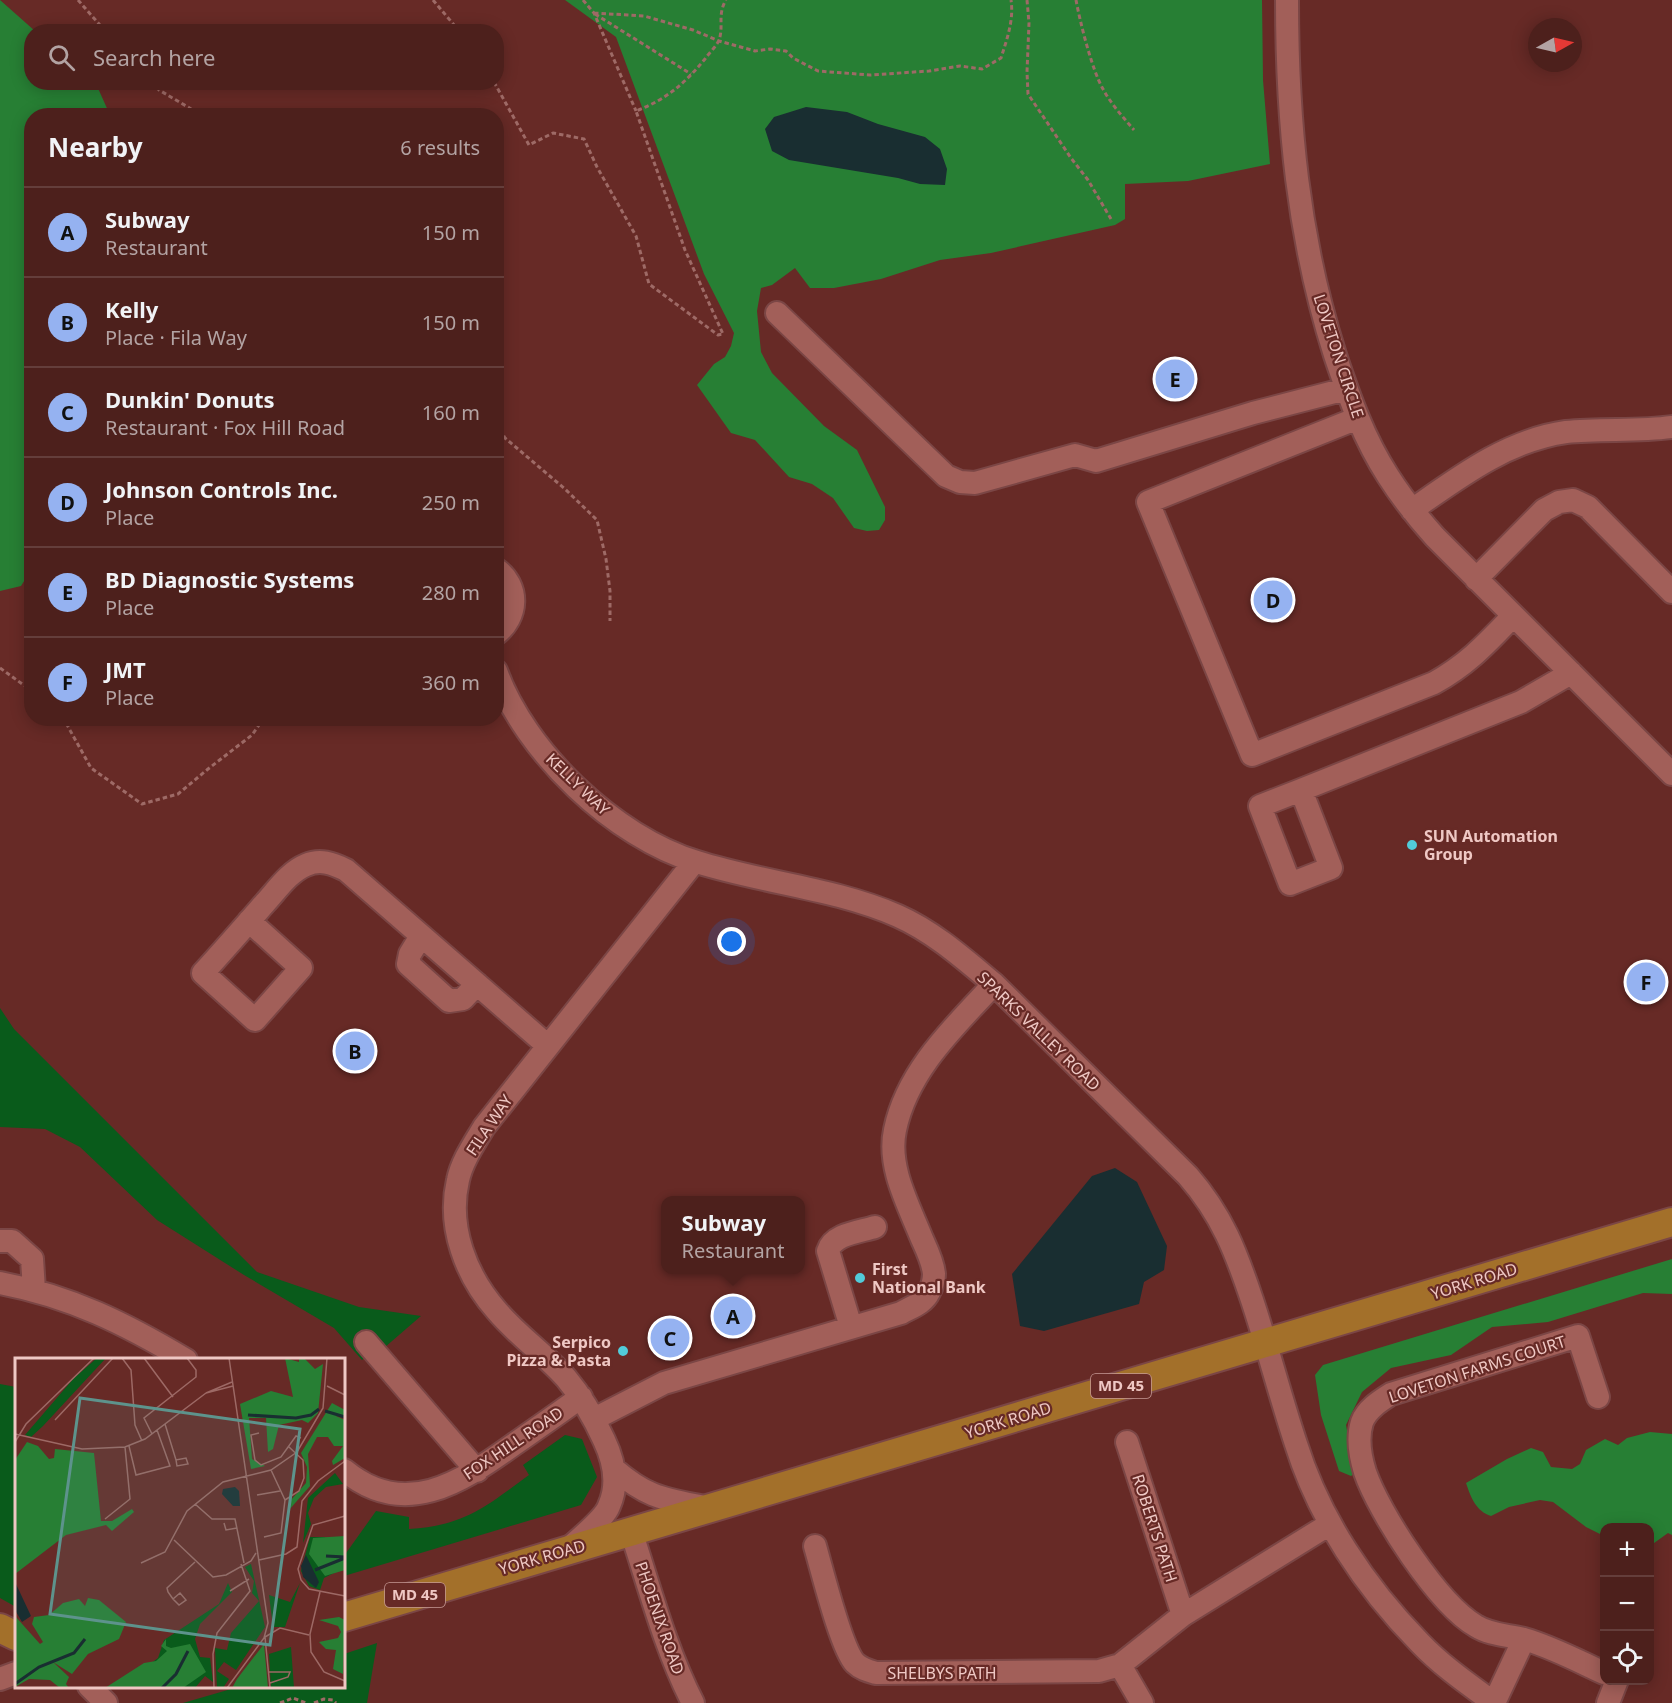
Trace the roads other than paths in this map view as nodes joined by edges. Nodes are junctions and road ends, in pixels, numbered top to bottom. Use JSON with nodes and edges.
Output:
{"nodes":[{"id":1,"x":1287,"y":0,"type":"edge"},
{"id":2,"x":777,"y":313,"type":"dead end"},
{"id":3,"x":1346,"y":389,"type":"junction"},
{"id":4,"x":1358,"y":418,"type":"junction"},
{"id":5,"x":1672,"y":427,"type":"edge"},
{"id":6,"x":1412,"y":510,"type":"junction"},
{"id":7,"x":504,"y":575,"type":"edge"},
{"id":8,"x":1476,"y":579,"type":"junction"},
{"id":9,"x":1672,"y":592,"type":"edge"},
{"id":10,"x":1513,"y":616,"type":"junction"},
{"id":11,"x":504,"y":627,"type":"edge"},
{"id":12,"x":1570,"y":673,"type":"junction"},
{"id":13,"x":504,"y":688,"type":"edge"},
{"id":14,"x":1672,"y":774,"type":"edge"},
{"id":15,"x":1301,"y":790,"type":"dead end"},
{"id":16,"x":694,"y":862,"type":"junction"},
{"id":17,"x":249,"y":921,"type":"dead end"},
{"id":18,"x":421,"y":936,"type":"junction"},
{"id":19,"x":477,"y":984,"type":"junction"},
{"id":20,"x":994,"y":984,"type":"junction"},
{"id":21,"x":548,"y":1046,"type":"junction"},
{"id":22,"x":1672,"y":1222,"type":"edge"},
{"id":23,"x":875,"y":1227,"type":"dead end"},
{"id":24,"x":0,"y":1241,"type":"edge"},
{"id":25,"x":0,"y":1283,"type":"edge"},
{"id":26,"x":34,"y":1290,"type":"junction"},
{"id":27,"x":851,"y":1328,"type":"junction"},
{"id":28,"x":366,"y":1342,"type":"dead end"},
{"id":29,"x":1266,"y":1343,"type":"junction"},
{"id":30,"x":184,"y":1358,"type":"edge"},
{"id":31,"x":581,"y":1397,"type":"junction"},
{"id":32,"x":1598,"y":1397,"type":"dead end"},
{"id":33,"x":594,"y":1419,"type":"junction"},
{"id":34,"x":1127,"y":1442,"type":"dead end"},
{"id":35,"x":614,"y":1469,"type":"junction"},
{"id":36,"x":345,"y":1471,"type":"edge"},
{"id":37,"x":477,"y":1472,"type":"junction"},
{"id":38,"x":709,"y":1508,"type":"junction"},
{"id":39,"x":1330,"y":1524,"type":"junction"},
{"id":40,"x":632,"y":1531,"type":"junction"},
{"id":41,"x":814,"y":1546,"type":"dead end"},
{"id":42,"x":568,"y":1549,"type":"junction"},
{"id":43,"x":1183,"y":1615,"type":"junction"},
{"id":44,"x":345,"y":1617,"type":"edge"},
{"id":45,"x":0,"y":1628,"type":"edge"},
{"id":46,"x":15,"y":1636,"type":"edge"},
{"id":47,"x":1524,"y":1639,"type":"junction"},
{"id":48,"x":1120,"y":1665,"type":"junction"},
{"id":49,"x":1600,"y":1671,"type":"edge"},
{"id":50,"x":15,"y":1673,"type":"edge"},
{"id":51,"x":0,"y":1679,"type":"edge"},
{"id":52,"x":1615,"y":1685,"type":"edge"},
{"id":53,"x":91,"y":1688,"type":"edge"},
{"id":54,"x":106,"y":1703,"type":"edge"},
{"id":55,"x":693,"y":1703,"type":"edge"},
{"id":56,"x":1142,"y":1703,"type":"edge"},
{"id":57,"x":1494,"y":1703,"type":"edge"},
{"id":58,"x":1608,"y":1703,"type":"edge"}],
"edges":[{"from":1,"to":3,"type":"street","name":"LOVETON CIRCLE"},
{"from":2,"to":3,"type":"street"},
{"from":3,"to":4,"type":"street","name":"LOVETON CIRCLE"},
{"from":4,"to":6,"type":"street","name":"LOVETON CIRCLE"},
{"from":4,"to":10,"type":"street"},
{"from":5,"to":6,"type":"street"},
{"from":6,"to":8,"type":"street","name":"LOVETON CIRCLE"},
{"from":7,"to":11,"type":"street"},
{"from":8,"to":9,"type":"street"},
{"from":8,"to":10,"type":"street","name":"LOVETON CIRCLE"},
{"from":10,"to":12,"type":"street","name":"LOVETON CIRCLE"},
{"from":12,"to":14,"type":"street","name":"LOVETON CIRCLE"},
{"from":12,"to":15,"type":"street"},
{"from":13,"to":16,"type":"street","name":"KELLY WAY"},
{"from":16,"to":20,"type":"street","name":"SPARKS VALLEY ROAD"},
{"from":16,"to":21,"type":"street","name":"FILA WAY"},
{"from":17,"to":18,"type":"street"},
{"from":18,"to":19,"type":"street"},
{"from":18,"to":19,"type":"street"},
{"from":19,"to":21,"type":"street"},
{"from":20,"to":27,"type":"street"},
{"from":20,"to":29,"type":"street","name":"SPARKS VALLEY ROAD"},
{"from":21,"to":31,"type":"street","name":"FILA WAY"},
{"from":22,"to":29,"type":"main road","name":"YORK ROAD","number":"MD 45"},
{"from":23,"to":27,"type":"street"},
{"from":24,"to":26,"type":"street"},
{"from":25,"to":26,"type":"street"},
{"from":26,"to":30,"type":"street"},
{"from":27,"to":33,"type":"street"},
{"from":28,"to":37,"type":"street"},
{"from":29,"to":38,"type":"main road","name":"YORK ROAD","number":"MD 45"},
{"from":29,"to":39,"type":"street","name":"SPARKS VALLEY ROAD"},
{"from":31,"to":33,"type":"street","name":"FILA WAY"},
{"from":31,"to":37,"type":"street","name":"FOX HILL ROAD"},
{"from":32,"to":47,"type":"street","name":"LOVETON FARMS COURT"},
{"from":33,"to":35,"type":"street","name":"FILA WAY"},
{"from":34,"to":43,"type":"street","name":"ROBERTS PATH"},
{"from":35,"to":38,"type":"street"},
{"from":35,"to":42,"type":"street","name":"FILA WAY"},
{"from":36,"to":37,"type":"street","name":"FOX HILL ROAD"},
{"from":38,"to":40,"type":"main road","name":"YORK ROAD","number":"MD 45"},
{"from":39,"to":43,"type":"street"},
{"from":39,"to":57,"type":"street","name":"SPARKS VALLEY ROAD"},
{"from":40,"to":42,"type":"main road","name":"YORK ROAD","number":"MD 45"},
{"from":40,"to":55,"type":"street","name":"PHOENIX ROAD"},
{"from":41,"to":48,"type":"street","name":"SHELBYS PATH"},
{"from":42,"to":44,"type":"main road","name":"YORK ROAD","number":"MD 45"},
{"from":43,"to":48,"type":"street"},
{"from":45,"to":46,"type":"main road"},
{"from":47,"to":49,"type":"street","name":"LOVETON FARMS COURT"},
{"from":47,"to":57,"type":"street"},
{"from":48,"to":56,"type":"street"},
{"from":50,"to":51,"type":"street"},
{"from":52,"to":58,"type":"street"},
{"from":53,"to":54,"type":"street"}]}
